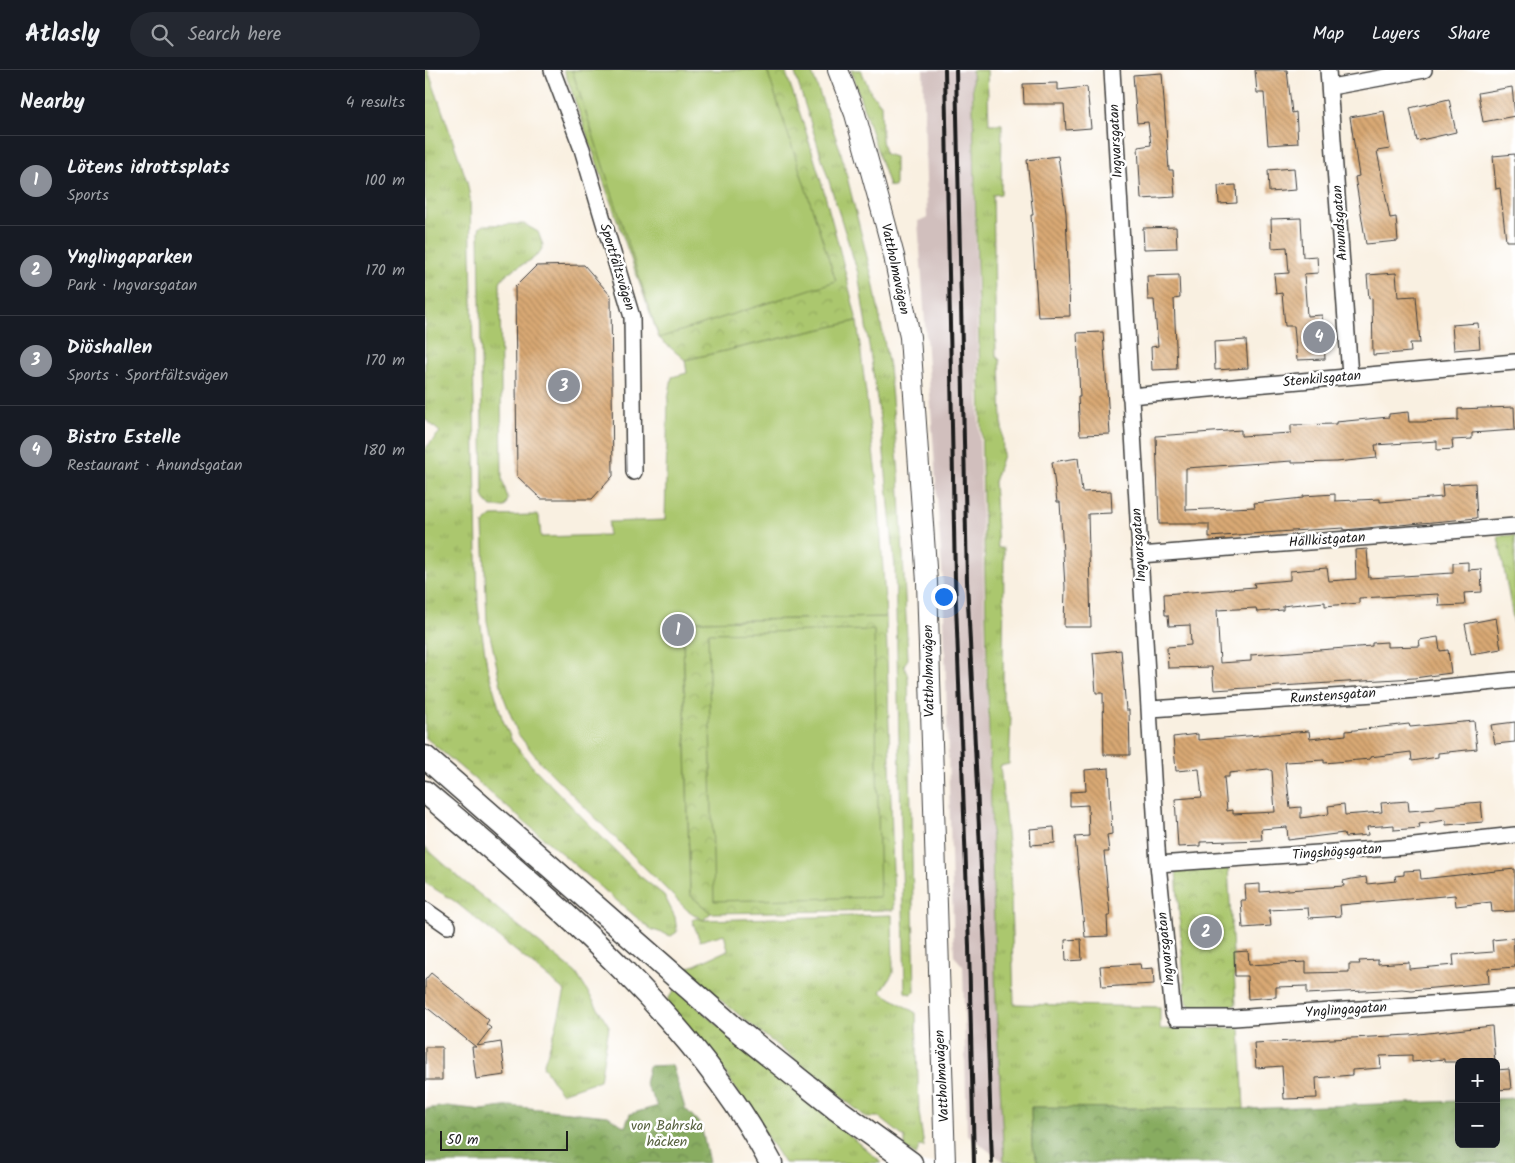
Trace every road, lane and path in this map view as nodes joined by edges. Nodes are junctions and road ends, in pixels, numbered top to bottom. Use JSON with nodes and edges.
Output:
{"nodes":[{"id":1,"x":551,"y":70,"type":"edge"},
{"id":2,"x":838,"y":70,"type":"edge"},
{"id":3,"x":1112,"y":70,"type":"edge"},
{"id":4,"x":1328,"y":70,"type":"edge"},
{"id":5,"x":1424,"y":70,"type":"edge"},
{"id":6,"x":1331,"y":87,"type":"junction"},
{"id":7,"x":1515,"y":362,"type":"edge"},
{"id":8,"x":1350,"y":376,"type":"junction"},
{"id":9,"x":1130,"y":396,"type":"junction"},
{"id":10,"x":634,"y":472,"type":"dead end"},
{"id":11,"x":1515,"y":526,"type":"edge"},
{"id":12,"x":1139,"y":555,"type":"junction"},
{"id":13,"x":1515,"y":680,"type":"edge"},
{"id":14,"x":1151,"y":709,"type":"junction"},
{"id":15,"x":425,"y":757,"type":"edge"},
{"id":16,"x":425,"y":792,"type":"edge"},
{"id":17,"x":1515,"y":835,"type":"edge"},
{"id":18,"x":1158,"y":864,"type":"junction"},
{"id":19,"x":425,"y":910,"type":"edge"},
{"id":20,"x":448,"y":926,"type":"dead end"},
{"id":21,"x":1515,"y":998,"type":"edge"},
{"id":22,"x":1176,"y":1018,"type":"joint"},
{"id":23,"x":771,"y":1163,"type":"edge"},
{"id":24,"x":911,"y":1163,"type":"edge"},
{"id":25,"x":945,"y":1163,"type":"edge"}],
"edges":[{"from":1,"to":10,"type":"street","name":"Sportfältsvägen"},
{"from":2,"to":25,"type":"main road","name":"Vattholmavägen"},
{"from":3,"to":9,"type":"street","name":"Ingvarsgatan"},
{"from":4,"to":6,"type":"street","name":"Anundsgatan"},
{"from":5,"to":6,"type":"street"},
{"from":6,"to":8,"type":"street","name":"Anundsgatan"},
{"from":7,"to":8,"type":"street","name":"Stenkilsgatan"},
{"from":8,"to":9,"type":"street","name":"Stenkilsgatan"},
{"from":9,"to":12,"type":"street","name":"Ingvarsgatan"},
{"from":11,"to":12,"type":"street","name":"Hällkistgatan"},
{"from":12,"to":14,"type":"street","name":"Ingvarsgatan"},
{"from":13,"to":14,"type":"street","name":"Runstensgatan"},
{"from":14,"to":18,"type":"street","name":"Ingvarsgatan"},
{"from":15,"to":24,"type":"main road"},
{"from":16,"to":23,"type":"main road"},
{"from":17,"to":18,"type":"street","name":"Tingshögsgatan"},
{"from":18,"to":22,"type":"street","name":"Ingvarsgatan"},
{"from":19,"to":20,"type":"street"},
{"from":21,"to":22,"type":"street","name":"Ynglingagatan"}]}
